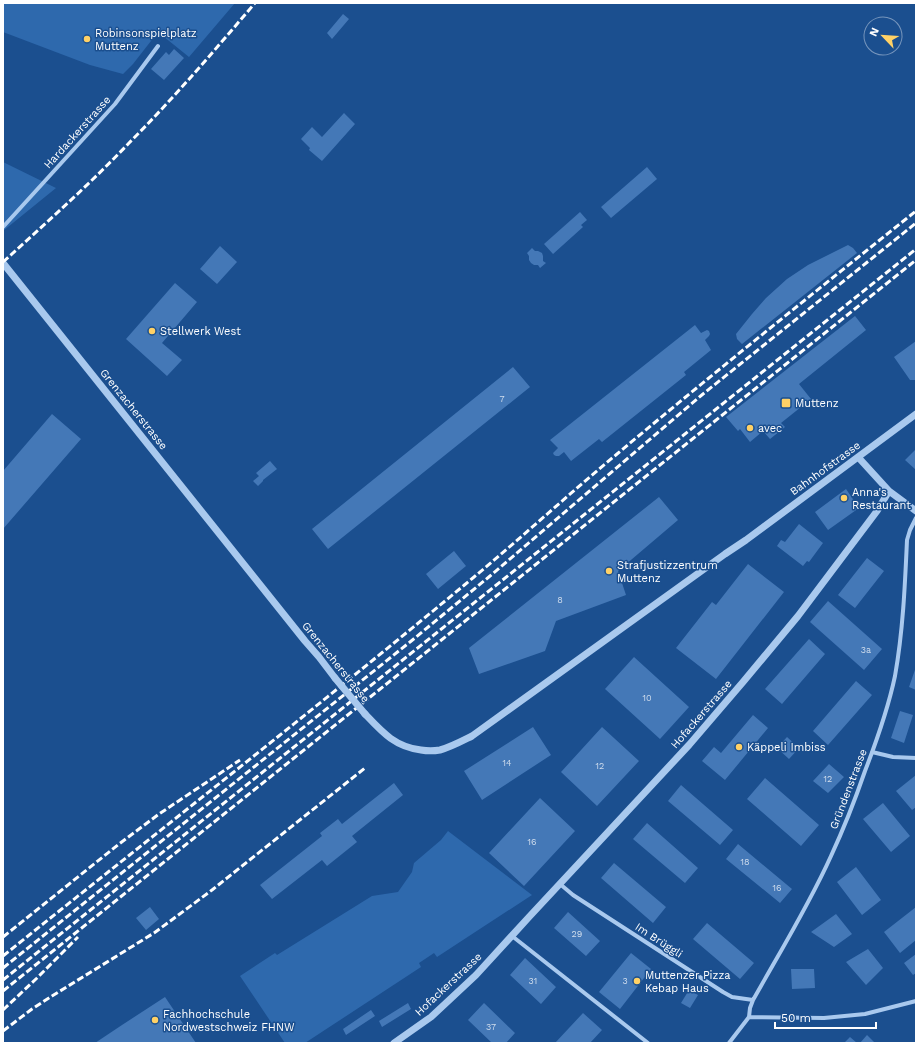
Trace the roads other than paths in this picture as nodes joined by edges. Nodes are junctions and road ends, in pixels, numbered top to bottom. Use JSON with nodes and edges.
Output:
{"nodes":[{"id":1,"x":158,"y":46,"type":"dead end"},
{"id":2,"x":3,"y":227,"type":"edge"},
{"id":3,"x":3,"y":263,"type":"edge"},
{"id":4,"x":916,"y":414,"type":"edge"},
{"id":5,"x":858,"y":457,"type":"junction"},
{"id":6,"x":889,"y":491,"type":"junction"},
{"id":7,"x":916,"y":511,"type":"edge"},
{"id":8,"x":916,"y":518,"type":"edge"},
{"id":9,"x":746,"y":540,"type":"joint"},
{"id":10,"x":872,"y":752,"type":"junction"},
{"id":11,"x":916,"y":758,"type":"edge"},
{"id":12,"x":560,"y":884,"type":"junction"},
{"id":13,"x":512,"y":936,"type":"junction"},
{"id":14,"x":753,"y":1000,"type":"junction"},
{"id":15,"x":916,"y":1001,"type":"edge"},
{"id":16,"x":748,"y":1017,"type":"junction"},
{"id":17,"x":394,"y":1043,"type":"edge"},
{"id":18,"x":648,"y":1043,"type":"edge"},
{"id":19,"x":729,"y":1043,"type":"edge"}],
"edges":[{"from":1,"to":2,"type":"street","name":"Hardackerstrasse"},
{"from":3,"to":9,"type":"street","name":"Grenzacherstrasse","bridge":true},
{"from":4,"to":5,"type":"street","name":"Bahnhofstrasse"},
{"from":5,"to":6,"type":"street"},
{"from":5,"to":9,"type":"street","name":"Bahnhofstrasse"},
{"from":6,"to":7,"type":"street"},
{"from":6,"to":12,"type":"street","name":"Hofackerstrasse"},
{"from":8,"to":10,"type":"street","name":"Gründenstrasse"},
{"from":10,"to":11,"type":"street"},
{"from":10,"to":14,"type":"street","name":"Gründenstrasse"},
{"from":12,"to":13,"type":"street","name":"Hofackerstrasse"},
{"from":12,"to":14,"type":"street","name":"Im Brüggli"},
{"from":13,"to":17,"type":"street","name":"Hofackerstrasse"},
{"from":13,"to":18,"type":"street"},
{"from":14,"to":16,"type":"street","name":"Gründenstrasse"},
{"from":15,"to":16,"type":"street"},
{"from":16,"to":19,"type":"street","name":"Gründenstrasse"}]}
